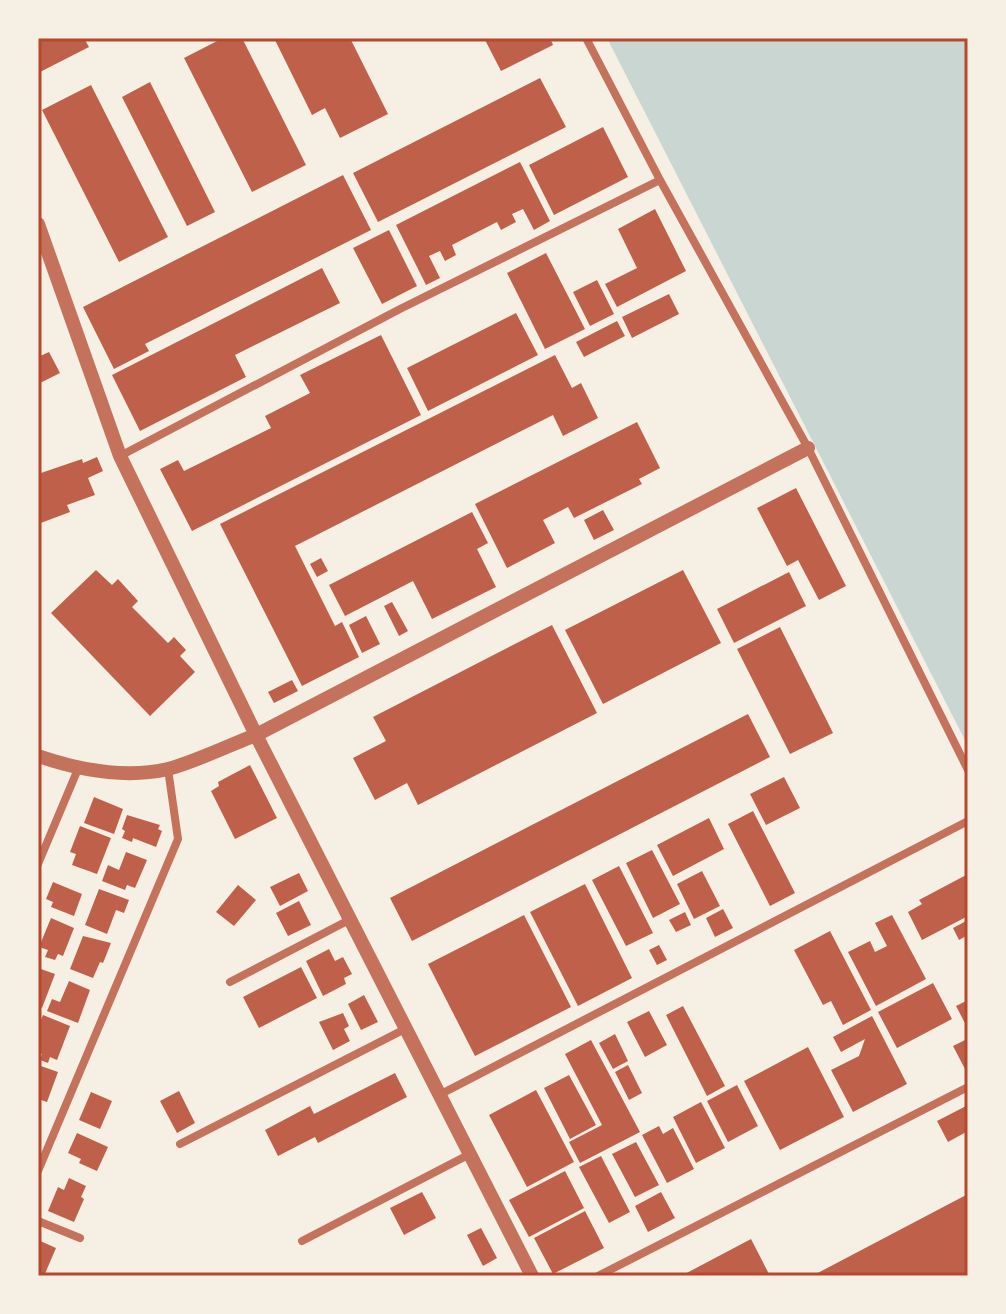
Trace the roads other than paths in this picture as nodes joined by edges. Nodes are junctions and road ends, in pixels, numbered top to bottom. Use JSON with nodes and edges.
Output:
{"nodes":[{"id":1,"x":586,"y":38,"type":"edge"},
{"id":2,"x":660,"y":180,"type":"junction"},
{"id":3,"x":38,"y":224,"type":"edge"},
{"id":4,"x":808,"y":448,"type":"junction"},
{"id":5,"x":120,"y":456,"type":"junction"},
{"id":6,"x":256,"y":735,"type":"junction"},
{"id":7,"x":38,"y":756,"type":"edge"},
{"id":8,"x":78,"y":769,"type":"junction"},
{"id":9,"x":168,"y":769,"type":"junction"},
{"id":10,"x":968,"y":770,"type":"edge"},
{"id":11,"x":968,"y":821,"type":"edge"},
{"id":12,"x":38,"y":864,"type":"edge"},
{"id":13,"x":351,"y":919,"type":"junction"},
{"id":14,"x":230,"y":982,"type":"dead end"},
{"id":15,"x":407,"y":1028,"type":"junction"},
{"id":16,"x":968,"y":1087,"type":"edge"},
{"id":17,"x":441,"y":1094,"type":"junction"},
{"id":18,"x":180,"y":1144,"type":"dead end"},
{"id":19,"x":471,"y":1153,"type":"junction"},
{"id":20,"x":38,"y":1171,"type":"edge"},
{"id":21,"x":38,"y":1221,"type":"edge"},
{"id":22,"x":80,"y":1238,"type":"dead end"},
{"id":23,"x":302,"y":1241,"type":"dead end"},
{"id":24,"x":532,"y":1276,"type":"edge"},
{"id":25,"x":598,"y":1276,"type":"edge"}],
"edges":[{"from":1,"to":2,"type":"street"},
{"from":2,"to":4,"type":"street"},
{"from":2,"to":5,"type":"street"},
{"from":3,"to":5,"type":"street"},
{"from":4,"to":6,"type":"street"},
{"from":4,"to":10,"type":"street"},
{"from":5,"to":6,"type":"street"},
{"from":6,"to":9,"type":"street"},
{"from":6,"to":13,"type":"street"},
{"from":7,"to":8,"type":"street"},
{"from":8,"to":9,"type":"street"},
{"from":8,"to":12,"type":"street"},
{"from":9,"to":20,"type":"street"},
{"from":11,"to":17,"type":"street"},
{"from":13,"to":14,"type":"street"},
{"from":13,"to":15,"type":"street"},
{"from":15,"to":17,"type":"street"},
{"from":15,"to":18,"type":"street"},
{"from":16,"to":25,"type":"street"},
{"from":17,"to":19,"type":"street"},
{"from":19,"to":23,"type":"street"},
{"from":19,"to":24,"type":"street"},
{"from":21,"to":22,"type":"street"}]}
